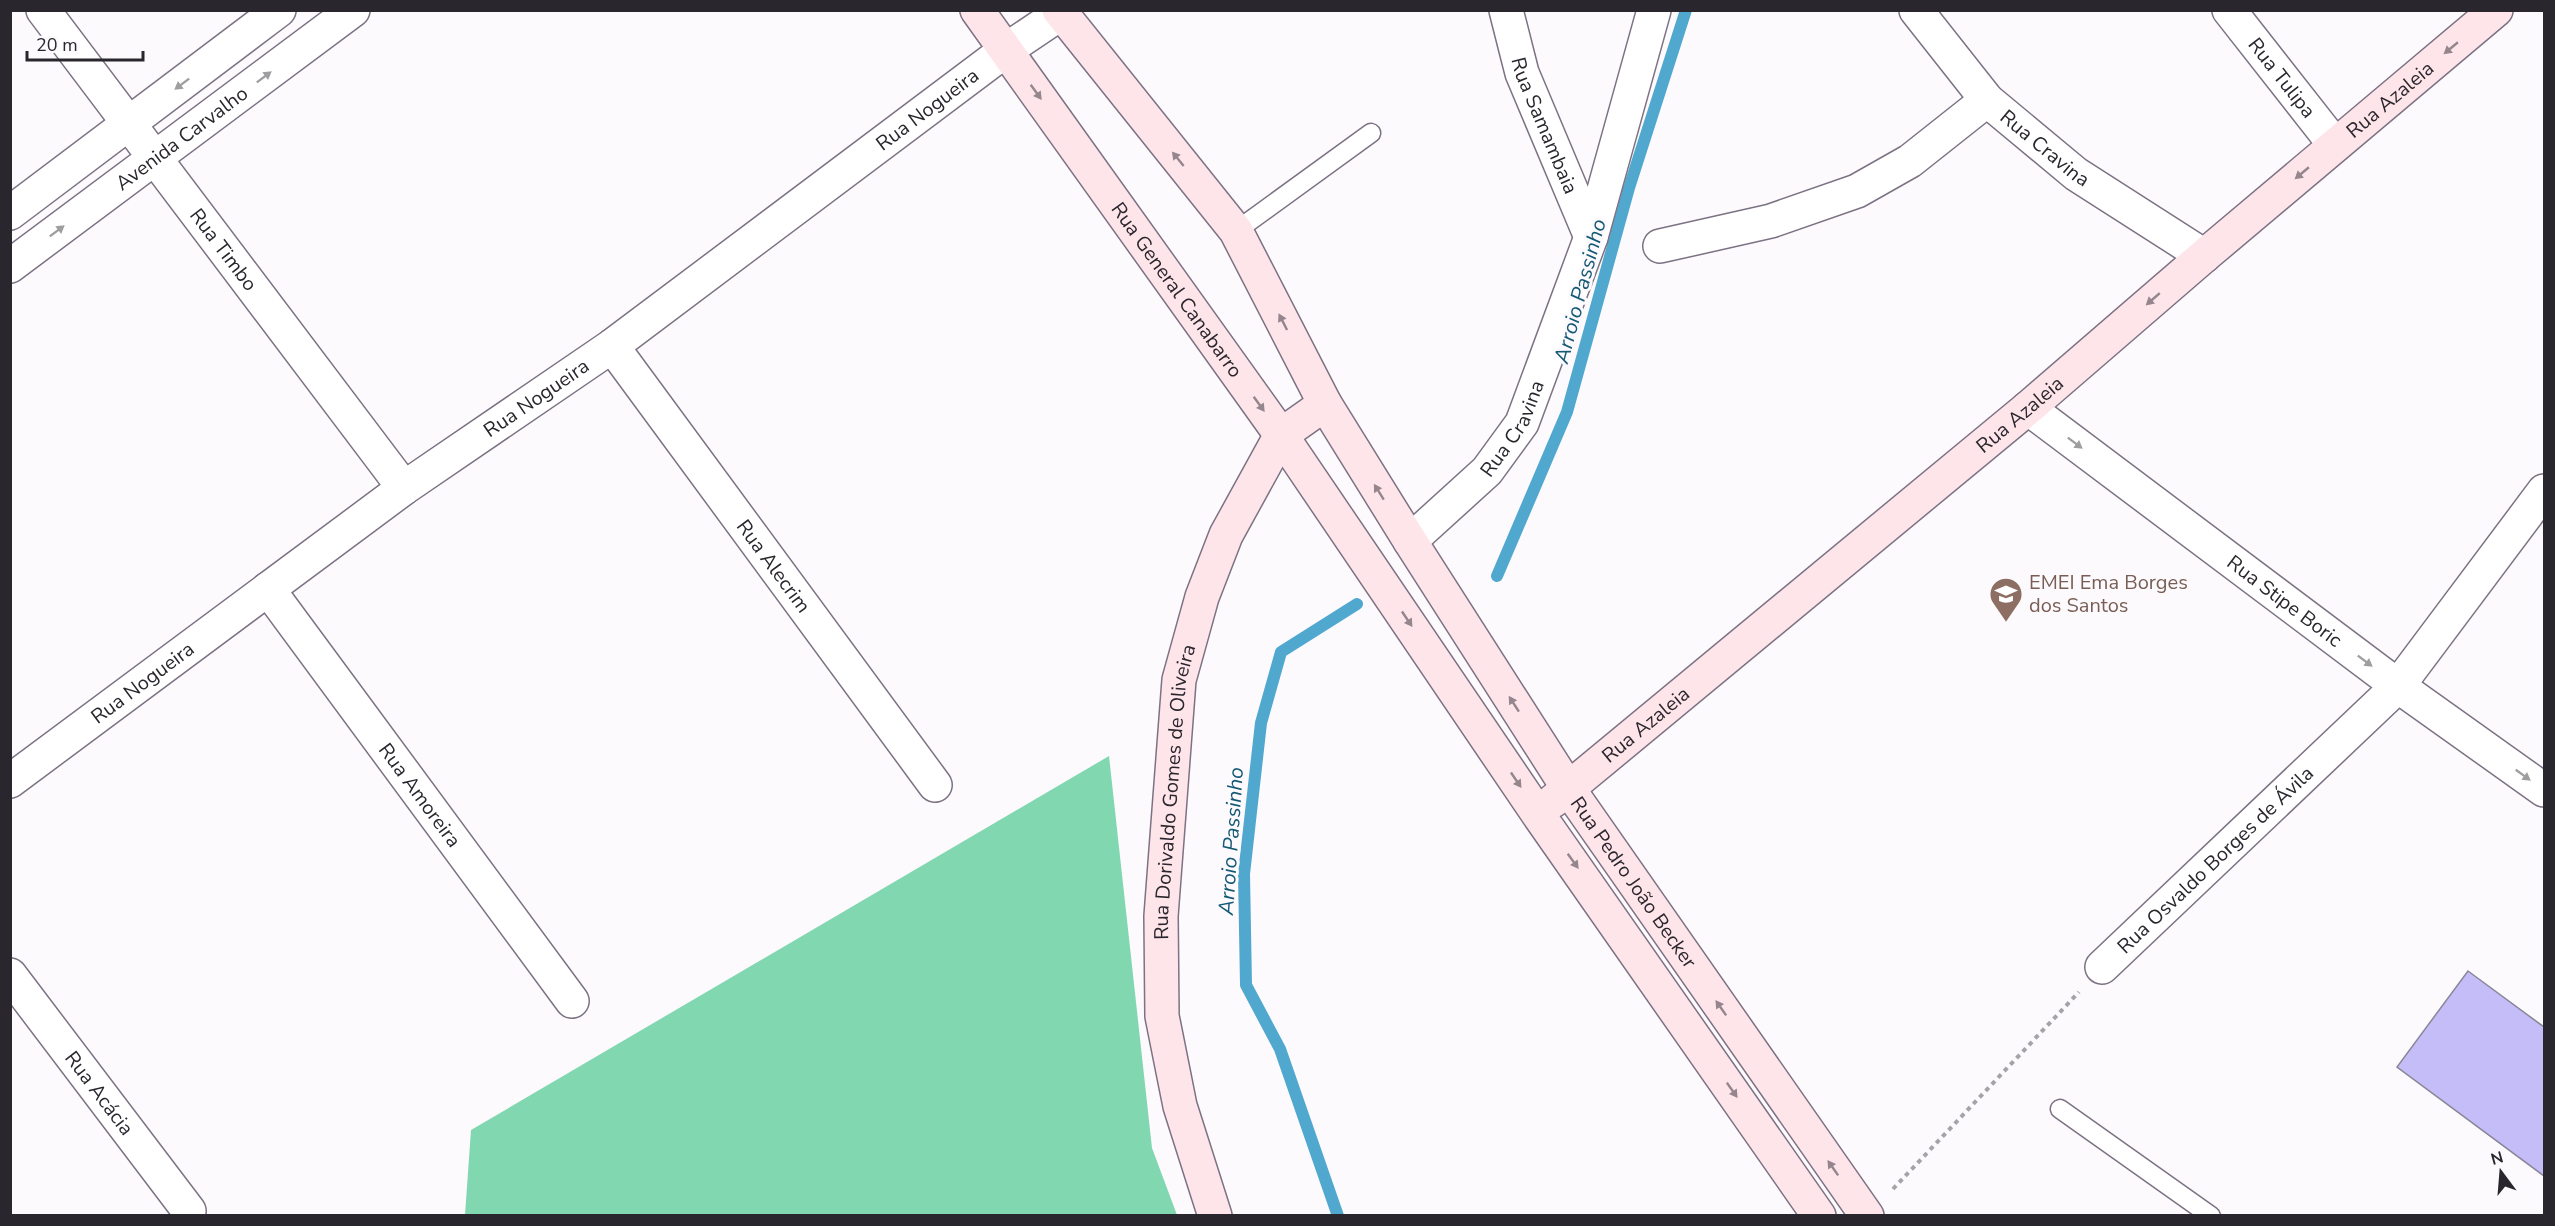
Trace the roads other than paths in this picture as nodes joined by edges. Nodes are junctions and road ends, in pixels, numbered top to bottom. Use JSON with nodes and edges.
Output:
{"nodes":[{"id":1,"x":43,"y":10,"type":"edge"},
{"id":2,"x":279,"y":10,"type":"edge"},
{"id":3,"x":353,"y":10,"type":"edge"},
{"id":4,"x":977,"y":10,"type":"edge"},
{"id":5,"x":1506,"y":10,"type":"edge"},
{"id":6,"x":1654,"y":10,"type":"edge"},
{"id":7,"x":1916,"y":10,"type":"edge"},
{"id":8,"x":2229,"y":10,"type":"edge"},
{"id":9,"x":2496,"y":10,"type":"edge"},
{"id":10,"x":1060,"y":12,"type":"edge"},
{"id":11,"x":1006,"y":50,"type":"junction"},
{"id":12,"x":1987,"y":100,"type":"junction"},
{"id":13,"x":129,"y":124,"type":"junction"},
{"id":14,"x":1371,"y":133,"type":"dead end"},
{"id":15,"x":2335,"y":145,"type":"junction"},
{"id":16,"x":155,"y":158,"type":"junction"},
{"id":17,"x":10,"y":213,"type":"edge"},
{"id":18,"x":1236,"y":231,"type":"junction"},
{"id":19,"x":1591,"y":237,"type":"junction"},
{"id":20,"x":1660,"y":246,"type":"dead end"},
{"id":21,"x":2204,"y":256,"type":"junction"},
{"id":22,"x":10,"y":266,"type":"edge"},
{"id":23,"x":612,"y":346,"type":"junction"},
{"id":24,"x":1325,"y":404,"type":"junction"},
{"id":25,"x":2028,"y":408,"type":"junction"},
{"id":26,"x":1281,"y":435,"type":"junction"},
{"id":27,"x":404,"y":488,"type":"junction"},
{"id":28,"x":2544,"y":491,"type":"edge"},
{"id":29,"x":1410,"y":541,"type":"junction"},
{"id":30,"x":1374,"y":570,"type":"joint"},
{"id":31,"x":268,"y":589,"type":"junction"},
{"id":32,"x":2398,"y":686,"type":"junction"},
{"id":33,"x":10,"y":781,"type":"edge"},
{"id":34,"x":935,"y":786,"type":"dead end"},
{"id":35,"x":1568,"y":788,"type":"junction"},
{"id":36,"x":2544,"y":790,"type":"edge"},
{"id":37,"x":1538,"y":814,"type":"junction"},
{"id":38,"x":2102,"y":967,"type":"road end"},
{"id":39,"x":10,"y":975,"type":"edge"},
{"id":40,"x":572,"y":1001,"type":"dead end"},
{"id":41,"x":2060,"y":1109,"type":"dead end"},
{"id":42,"x":189,"y":1211,"type":"dead end"},
{"id":43,"x":1215,"y":1215,"type":"edge"},
{"id":44,"x":1819,"y":1215,"type":"edge"},
{"id":45,"x":1867,"y":1215,"type":"edge"},
{"id":46,"x":2211,"y":1215,"type":"edge"}],
"edges":[{"from":1,"to":13,"type":"street","name":"Rua Timbo"},
{"from":2,"to":13,"type":"street","one_way":true},
{"from":16,"to":3,"type":"street","name":"Avenida Carvalho","one_way":true},
{"from":4,"to":11,"type":"main road","name":"Rua General Canabarro"},
{"from":5,"to":19,"type":"street","name":"Rua Samambaia"},
{"from":6,"to":19,"type":"street","name":"Rua Cravina"},
{"from":7,"to":12,"type":"street","name":"Rua Cravina"},
{"from":8,"to":15,"type":"street","name":"Rua Tulipa"},
{"from":9,"to":15,"type":"main road","name":"Rua Azaleia","one_way":true},
{"from":10,"to":11,"type":"street","name":"Rua Nogueira"},
{"from":18,"to":10,"type":"main road","one_way":true},
{"from":11,"to":23,"type":"street","name":"Rua Nogueira"},
{"from":11,"to":26,"type":"main road","name":"Rua General Canabarro","one_way":true},
{"from":12,"to":20,"type":"street"},
{"from":12,"to":21,"type":"street","name":"Rua Cravina"},
{"from":13,"to":16,"type":"street","name":"Rua Timbo"},
{"from":13,"to":17,"type":"street"},
{"from":14,"to":18,"type":"lane"},
{"from":15,"to":21,"type":"main road","name":"Rua Azaleia","one_way":true},
{"from":22,"to":16,"type":"street","name":"Avenida Carvalho","one_way":true},
{"from":16,"to":27,"type":"street","name":"Rua Timbo"},
{"from":24,"to":18,"type":"main road","one_way":true},
{"from":19,"to":29,"type":"street","name":"Rua Cravina"},
{"from":21,"to":25,"type":"main road","name":"Rua Azaleia","one_way":true},
{"from":23,"to":27,"type":"street","name":"Rua Nogueira"},
{"from":23,"to":34,"type":"street","name":"Rua Alecrim"},
{"from":24,"to":26,"type":"main road","name":"Rua Dorivaldo Gomes de Oliveira"},
{"from":29,"to":24,"type":"main road","one_way":true},
{"from":25,"to":32,"type":"street","name":"Rua Stipe Boric","one_way":true},
{"from":25,"to":35,"type":"main road","name":"Rua Azaleia"},
{"from":26,"to":30,"type":"main road","name":"Rua General Canabarro"},
{"from":26,"to":43,"type":"main road","name":"Rua Dorivaldo Gomes de Oliveira"},
{"from":27,"to":31,"type":"street","name":"Rua Nogueira"},
{"from":28,"to":32,"type":"street","name":"Rua Osvaldo Borges de Ávila"},
{"from":35,"to":29,"type":"main road","name":"Rua Pedro João Becker","one_way":true},
{"from":30,"to":37,"type":"main road","name":"Rua Pedro João Becker","one_way":true},
{"from":31,"to":33,"type":"street","name":"Rua Nogueira"},
{"from":31,"to":40,"type":"street","name":"Rua Amoreira"},
{"from":32,"to":36,"type":"street","name":"Rua Stipe Boric","one_way":true},
{"from":32,"to":38,"type":"street","name":"Rua Osvaldo Borges de Ávila"},
{"from":35,"to":37,"type":"main road","name":"Rua Azaleia"},
{"from":45,"to":35,"type":"main road","name":"Rua Pedro João Becker","one_way":true},
{"from":37,"to":44,"type":"main road","name":"Rua Pedro João Becker","one_way":true},
{"from":39,"to":42,"type":"street","name":"Rua Acácia"},
{"from":41,"to":46,"type":"lane"}]}
